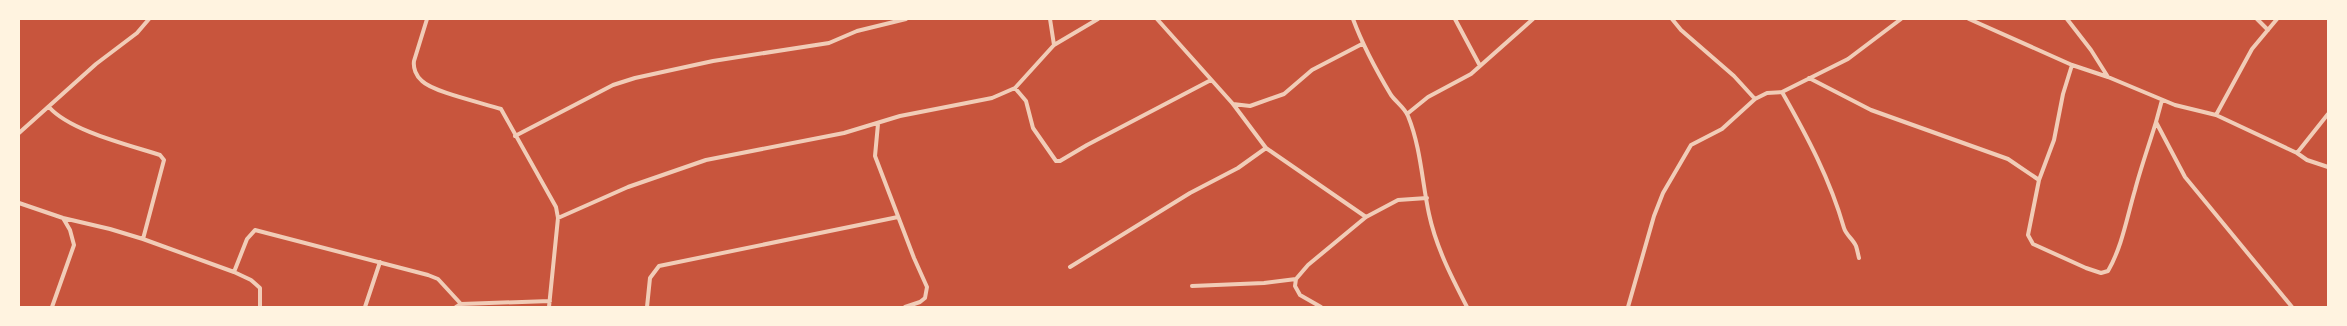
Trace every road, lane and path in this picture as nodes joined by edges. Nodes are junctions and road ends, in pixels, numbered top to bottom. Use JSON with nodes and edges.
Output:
{"nodes":[{"id":1,"x":149,"y":19,"type":"edge"},
{"id":2,"x":427,"y":19,"type":"edge"},
{"id":3,"x":906,"y":19,"type":"edge"},
{"id":4,"x":1050,"y":19,"type":"edge"},
{"id":5,"x":1098,"y":19,"type":"edge"},
{"id":6,"x":1157,"y":19,"type":"edge"},
{"id":7,"x":1353,"y":19,"type":"edge"},
{"id":8,"x":1455,"y":19,"type":"edge"},
{"id":9,"x":1533,"y":19,"type":"edge"},
{"id":10,"x":1672,"y":19,"type":"edge"},
{"id":11,"x":1902,"y":19,"type":"edge"},
{"id":12,"x":1969,"y":19,"type":"edge"},
{"id":13,"x":2067,"y":19,"type":"edge"},
{"id":14,"x":2257,"y":19,"type":"edge"},
{"id":15,"x":2277,"y":19,"type":"edge"},
{"id":16,"x":2268,"y":30,"type":"junction"},
{"id":17,"x":1362,"y":44,"type":"junction"},
{"id":18,"x":1054,"y":45,"type":"junction"},
{"id":19,"x":1479,"y":64,"type":"junction"},
{"id":20,"x":2072,"y":65,"type":"junction"},
{"id":21,"x":2108,"y":77,"type":"junction"},
{"id":22,"x":1809,"y":78,"type":"junction"},
{"id":23,"x":1211,"y":80,"type":"junction"},
{"id":24,"x":1015,"y":88,"type":"junction"},
{"id":25,"x":1782,"y":92,"type":"junction"},
{"id":26,"x":1755,"y":99,"type":"junction"},
{"id":27,"x":2162,"y":100,"type":"junction"},
{"id":28,"x":1233,"y":104,"type":"junction"},
{"id":29,"x":49,"y":107,"type":"junction"},
{"id":30,"x":1407,"y":114,"type":"junction"},
{"id":31,"x":2328,"y":114,"type":"edge"},
{"id":32,"x":2216,"y":115,"type":"junction"},
{"id":33,"x":2156,"y":122,"type":"junction"},
{"id":34,"x":878,"y":124,"type":"junction"},
{"id":35,"x":19,"y":133,"type":"edge"},
{"id":36,"x":515,"y":136,"type":"junction"},
{"id":37,"x":1266,"y":148,"type":"junction"},
{"id":38,"x":2297,"y":153,"type":"junction"},
{"id":39,"x":2328,"y":167,"type":"edge"},
{"id":40,"x":2039,"y":180,"type":"junction"},
{"id":41,"x":1427,"y":198,"type":"junction"},
{"id":42,"x":19,"y":203,"type":"edge"},
{"id":43,"x":898,"y":217,"type":"junction"},
{"id":44,"x":1366,"y":217,"type":"junction"},
{"id":45,"x":64,"y":218,"type":"junction"},
{"id":46,"x":558,"y":218,"type":"junction"},
{"id":47,"x":143,"y":239,"type":"junction"},
{"id":48,"x":1858,"y":258,"type":"dead end"},
{"id":49,"x":380,"y":262,"type":"junction"},
{"id":50,"x":1070,"y":267,"type":"dead end"},
{"id":51,"x":234,"y":272,"type":"junction"},
{"id":52,"x":1296,"y":279,"type":"junction"},
{"id":53,"x":1192,"y":286,"type":"dead end"},
{"id":54,"x":550,"y":301,"type":"junction"},
{"id":55,"x":461,"y":304,"type":"junction"},
{"id":56,"x":52,"y":307,"type":"edge"},
{"id":57,"x":260,"y":307,"type":"edge"},
{"id":58,"x":365,"y":307,"type":"edge"},
{"id":59,"x":456,"y":307,"type":"edge"},
{"id":60,"x":550,"y":307,"type":"edge"},
{"id":61,"x":647,"y":307,"type":"edge"},
{"id":62,"x":905,"y":307,"type":"edge"},
{"id":63,"x":1321,"y":307,"type":"edge"},
{"id":64,"x":1467,"y":307,"type":"edge"},
{"id":65,"x":1628,"y":307,"type":"edge"},
{"id":66,"x":2292,"y":307,"type":"edge"}],
"edges":[{"from":1,"to":29,"type":"street"},
{"from":2,"to":36,"type":"street"},
{"from":3,"to":36,"type":"street"},
{"from":4,"to":18,"type":"street"},
{"from":5,"to":18,"type":"street"},
{"from":6,"to":23,"type":"street"},
{"from":7,"to":17,"type":"street"},
{"from":8,"to":19,"type":"street"},
{"from":9,"to":19,"type":"street"},
{"from":10,"to":26,"type":"street"},
{"from":11,"to":22,"type":"street"},
{"from":12,"to":20,"type":"street"},
{"from":13,"to":21,"type":"street"},
{"from":14,"to":16,"type":"street"},
{"from":15,"to":16,"type":"street"},
{"from":16,"to":32,"type":"street"},
{"from":17,"to":28,"type":"street"},
{"from":17,"to":30,"type":"street"},
{"from":18,"to":24,"type":"street"},
{"from":19,"to":30,"type":"street"},
{"from":20,"to":21,"type":"street"},
{"from":20,"to":40,"type":"street"},
{"from":21,"to":27,"type":"street"},
{"from":22,"to":25,"type":"street"},
{"from":22,"to":40,"type":"street"},
{"from":23,"to":24,"type":"street"},
{"from":23,"to":28,"type":"street"},
{"from":24,"to":34,"type":"street"},
{"from":25,"to":26,"type":"street"},
{"from":25,"to":48,"type":"street"},
{"from":26,"to":65,"type":"street"},
{"from":27,"to":32,"type":"street"},
{"from":27,"to":33,"type":"street"},
{"from":28,"to":37,"type":"street"},
{"from":29,"to":35,"type":"street"},
{"from":29,"to":47,"type":"street"},
{"from":30,"to":41,"type":"street"},
{"from":31,"to":38,"type":"street"},
{"from":32,"to":38,"type":"street"},
{"from":33,"to":40,"type":"street"},
{"from":33,"to":66,"type":"street"},
{"from":34,"to":43,"type":"street"},
{"from":34,"to":46,"type":"street"},
{"from":36,"to":46,"type":"street"},
{"from":37,"to":44,"type":"street"},
{"from":37,"to":50,"type":"street"},
{"from":38,"to":39,"type":"street"},
{"from":41,"to":44,"type":"street"},
{"from":41,"to":64,"type":"street"},
{"from":42,"to":45,"type":"street"},
{"from":43,"to":61,"type":"street"},
{"from":43,"to":62,"type":"street"},
{"from":44,"to":52,"type":"street"},
{"from":45,"to":47,"type":"street"},
{"from":45,"to":56,"type":"street"},
{"from":46,"to":54,"type":"street"},
{"from":47,"to":51,"type":"street"},
{"from":49,"to":51,"type":"street"},
{"from":49,"to":55,"type":"street"},
{"from":49,"to":58,"type":"street"},
{"from":51,"to":57,"type":"street"},
{"from":52,"to":53,"type":"street"},
{"from":52,"to":63,"type":"street"},
{"from":54,"to":55,"type":"street"},
{"from":54,"to":60,"type":"street"},
{"from":55,"to":59,"type":"street"}]}
